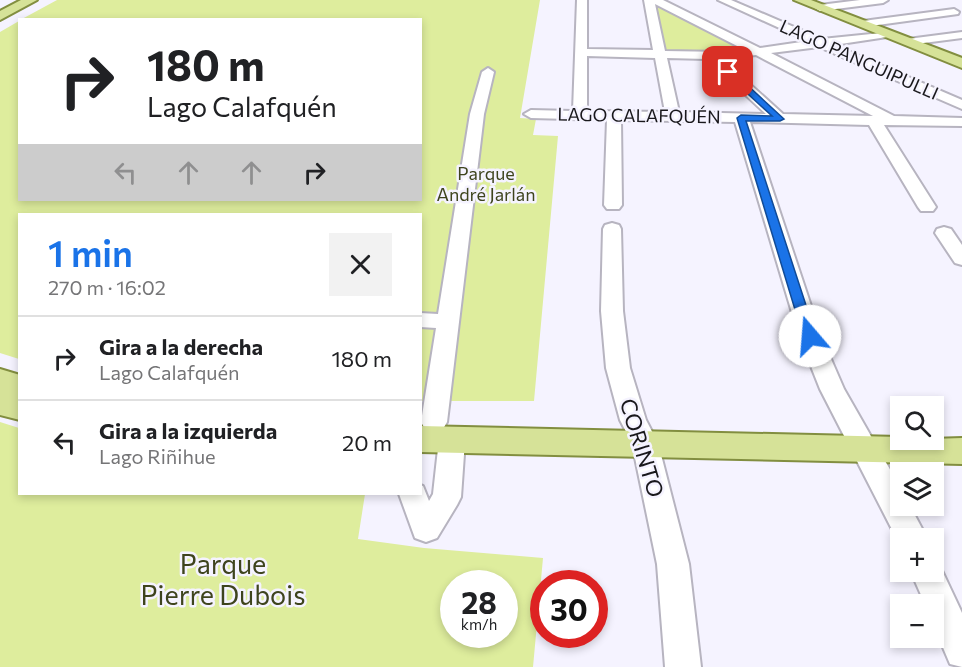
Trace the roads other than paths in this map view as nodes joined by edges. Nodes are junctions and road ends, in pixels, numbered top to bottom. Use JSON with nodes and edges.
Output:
{"nodes":[{"id":1,"x":31,"y":0,"type":"edge"},
{"id":2,"x":582,"y":0,"type":"edge"},
{"id":3,"x":649,"y":0,"type":"edge"},
{"id":4,"x":655,"y":0,"type":"edge"},
{"id":5,"x":723,"y":0,"type":"edge"},
{"id":6,"x":800,"y":0,"type":"edge"},
{"id":7,"x":883,"y":0,"type":"edge"},
{"id":8,"x":933,"y":0,"type":"edge"},
{"id":9,"x":950,"y":0,"type":"edge"},
{"id":10,"x":820,"y":8,"type":"junction"},
{"id":11,"x":959,"y":11,"type":"edge"},
{"id":12,"x":0,"y":16,"type":"edge"},
{"id":13,"x":861,"y":24,"type":"junction"},
{"id":14,"x":887,"y":34,"type":"junction"},
{"id":15,"x":962,"y":34,"type":"edge"},
{"id":16,"x":908,"y":42,"type":"junction"},
{"id":17,"x":821,"y":43,"type":"junction"},
{"id":18,"x":581,"y":52,"type":"junction"},
{"id":19,"x":759,"y":52,"type":"junction"},
{"id":20,"x":660,"y":55,"type":"junction"},
{"id":21,"x":711,"y":56,"type":"junction"},
{"id":22,"x":962,"y":63,"type":"edge"},
{"id":23,"x":488,"y":72,"type":"dead end"},
{"id":24,"x":962,"y":105,"type":"edge"},
{"id":25,"x":531,"y":114,"type":"dead end"},
{"id":26,"x":580,"y":115,"type":"junction"},
{"id":27,"x":614,"y":115,"type":"junction"},
{"id":28,"x":672,"y":117,"type":"junction"},
{"id":29,"x":741,"y":118,"type":"junction"},
{"id":30,"x":780,"y":119,"type":"junction"},
{"id":31,"x":874,"y":121,"type":"junction"},
{"id":32,"x":891,"y":121,"type":"junction"},
{"id":33,"x":962,"y":122,"type":"edge"},
{"id":34,"x":927,"y":207,"type":"dead end"},
{"id":35,"x":944,"y":233,"type":"dead end"},
{"id":36,"x":962,"y":259,"type":"edge"},
{"id":37,"x":422,"y":320,"type":"edge"},
{"id":38,"x":447,"y":321,"type":"junction"},
{"id":39,"x":0,"y":380,"type":"edge"},
{"id":40,"x":18,"y":386,"type":"edge"},
{"id":41,"x":0,"y":403,"type":"edge"},
{"id":42,"x":18,"y":408,"type":"edge"},
{"id":43,"x":944,"y":432,"type":"edge"},
{"id":44,"x":962,"y":432,"type":"edge"},
{"id":45,"x":890,"y":433,"type":"edge"},
{"id":46,"x":639,"y":434,"type":"junction"},
{"id":47,"x":428,"y":436,"type":"edge"},
{"id":48,"x":860,"y":439,"type":"junction"},
{"id":49,"x":962,"y":451,"type":"edge"},
{"id":50,"x":413,"y":495,"type":"edge"},
{"id":51,"x":907,"y":528,"type":"edge"},
{"id":52,"x":931,"y":582,"type":"edge"},
{"id":53,"x":962,"y":652,"type":"edge"},
{"id":54,"x":683,"y":667,"type":"edge"}],
"edges":[{"from":1,"to":12,"type":"main road"},
{"from":2,"to":18,"type":"street"},
{"from":3,"to":20,"type":"street"},
{"from":4,"to":19,"type":"street"},
{"from":5,"to":17,"type":"street","name":"LAGO PANGUIPULLI"},
{"from":6,"to":10,"type":"main road"},
{"from":7,"to":10,"type":"street"},
{"from":8,"to":11,"type":"street"},
{"from":9,"to":11,"type":"street"},
{"from":10,"to":13,"type":"main road"},
{"from":11,"to":13,"type":"street"},
{"from":13,"to":14,"type":"main road"},
{"from":14,"to":16,"type":"main road"},
{"from":14,"to":17,"type":"street"},
{"from":15,"to":16,"type":"street"},
{"from":16,"to":22,"type":"main road"},
{"from":17,"to":19,"type":"street"},
{"from":17,"to":24,"type":"street","name":"LAGO PANGUIPULLI"},
{"from":18,"to":20,"type":"street"},
{"from":18,"to":26,"type":"street"},
{"from":19,"to":21,"type":"street"},
{"from":19,"to":32,"type":"street"},
{"from":20,"to":21,"type":"street"},
{"from":20,"to":28,"type":"street"},
{"from":21,"to":30,"type":"street"},
{"from":23,"to":38,"type":"street"},
{"from":25,"to":26,"type":"street","name":"LAGO CALAFQUÉN"},
{"from":26,"to":27,"type":"street","name":"LAGO CALAFQUÉN"},
{"from":27,"to":28,"type":"street","name":"LAGO CALAFQUÉN"},
{"from":27,"to":46,"type":"street","name":"CORINTO"},
{"from":28,"to":29,"type":"street","name":"LAGO CALAFQUÉN"},
{"from":29,"to":30,"type":"street","name":"LAGO CALAFQUÉN"},
{"from":29,"to":48,"type":"street"},
{"from":30,"to":31,"type":"street","name":"LAGO CALAFQUÉN"},
{"from":31,"to":32,"type":"street","name":"LAGO CALAFQUÉN"},
{"from":31,"to":34,"type":"street"},
{"from":32,"to":33,"type":"street","name":"LAGO CALAFQUÉN"},
{"from":35,"to":36,"type":"street"},
{"from":37,"to":38,"type":"street"},
{"from":38,"to":47,"type":"street"},
{"from":39,"to":40,"type":"main road"},
{"from":41,"to":42,"type":"main road"},
{"from":43,"to":44,"type":"main road"},
{"from":45,"to":48,"type":"main road"},
{"from":46,"to":47,"type":"main road"},
{"from":46,"to":48,"type":"main road"},
{"from":46,"to":54,"type":"street","name":"CORINTO"},
{"from":47,"to":50,"type":"street"},
{"from":48,"to":49,"type":"main road"},
{"from":48,"to":51,"type":"street"},
{"from":52,"to":53,"type":"street"}]}
